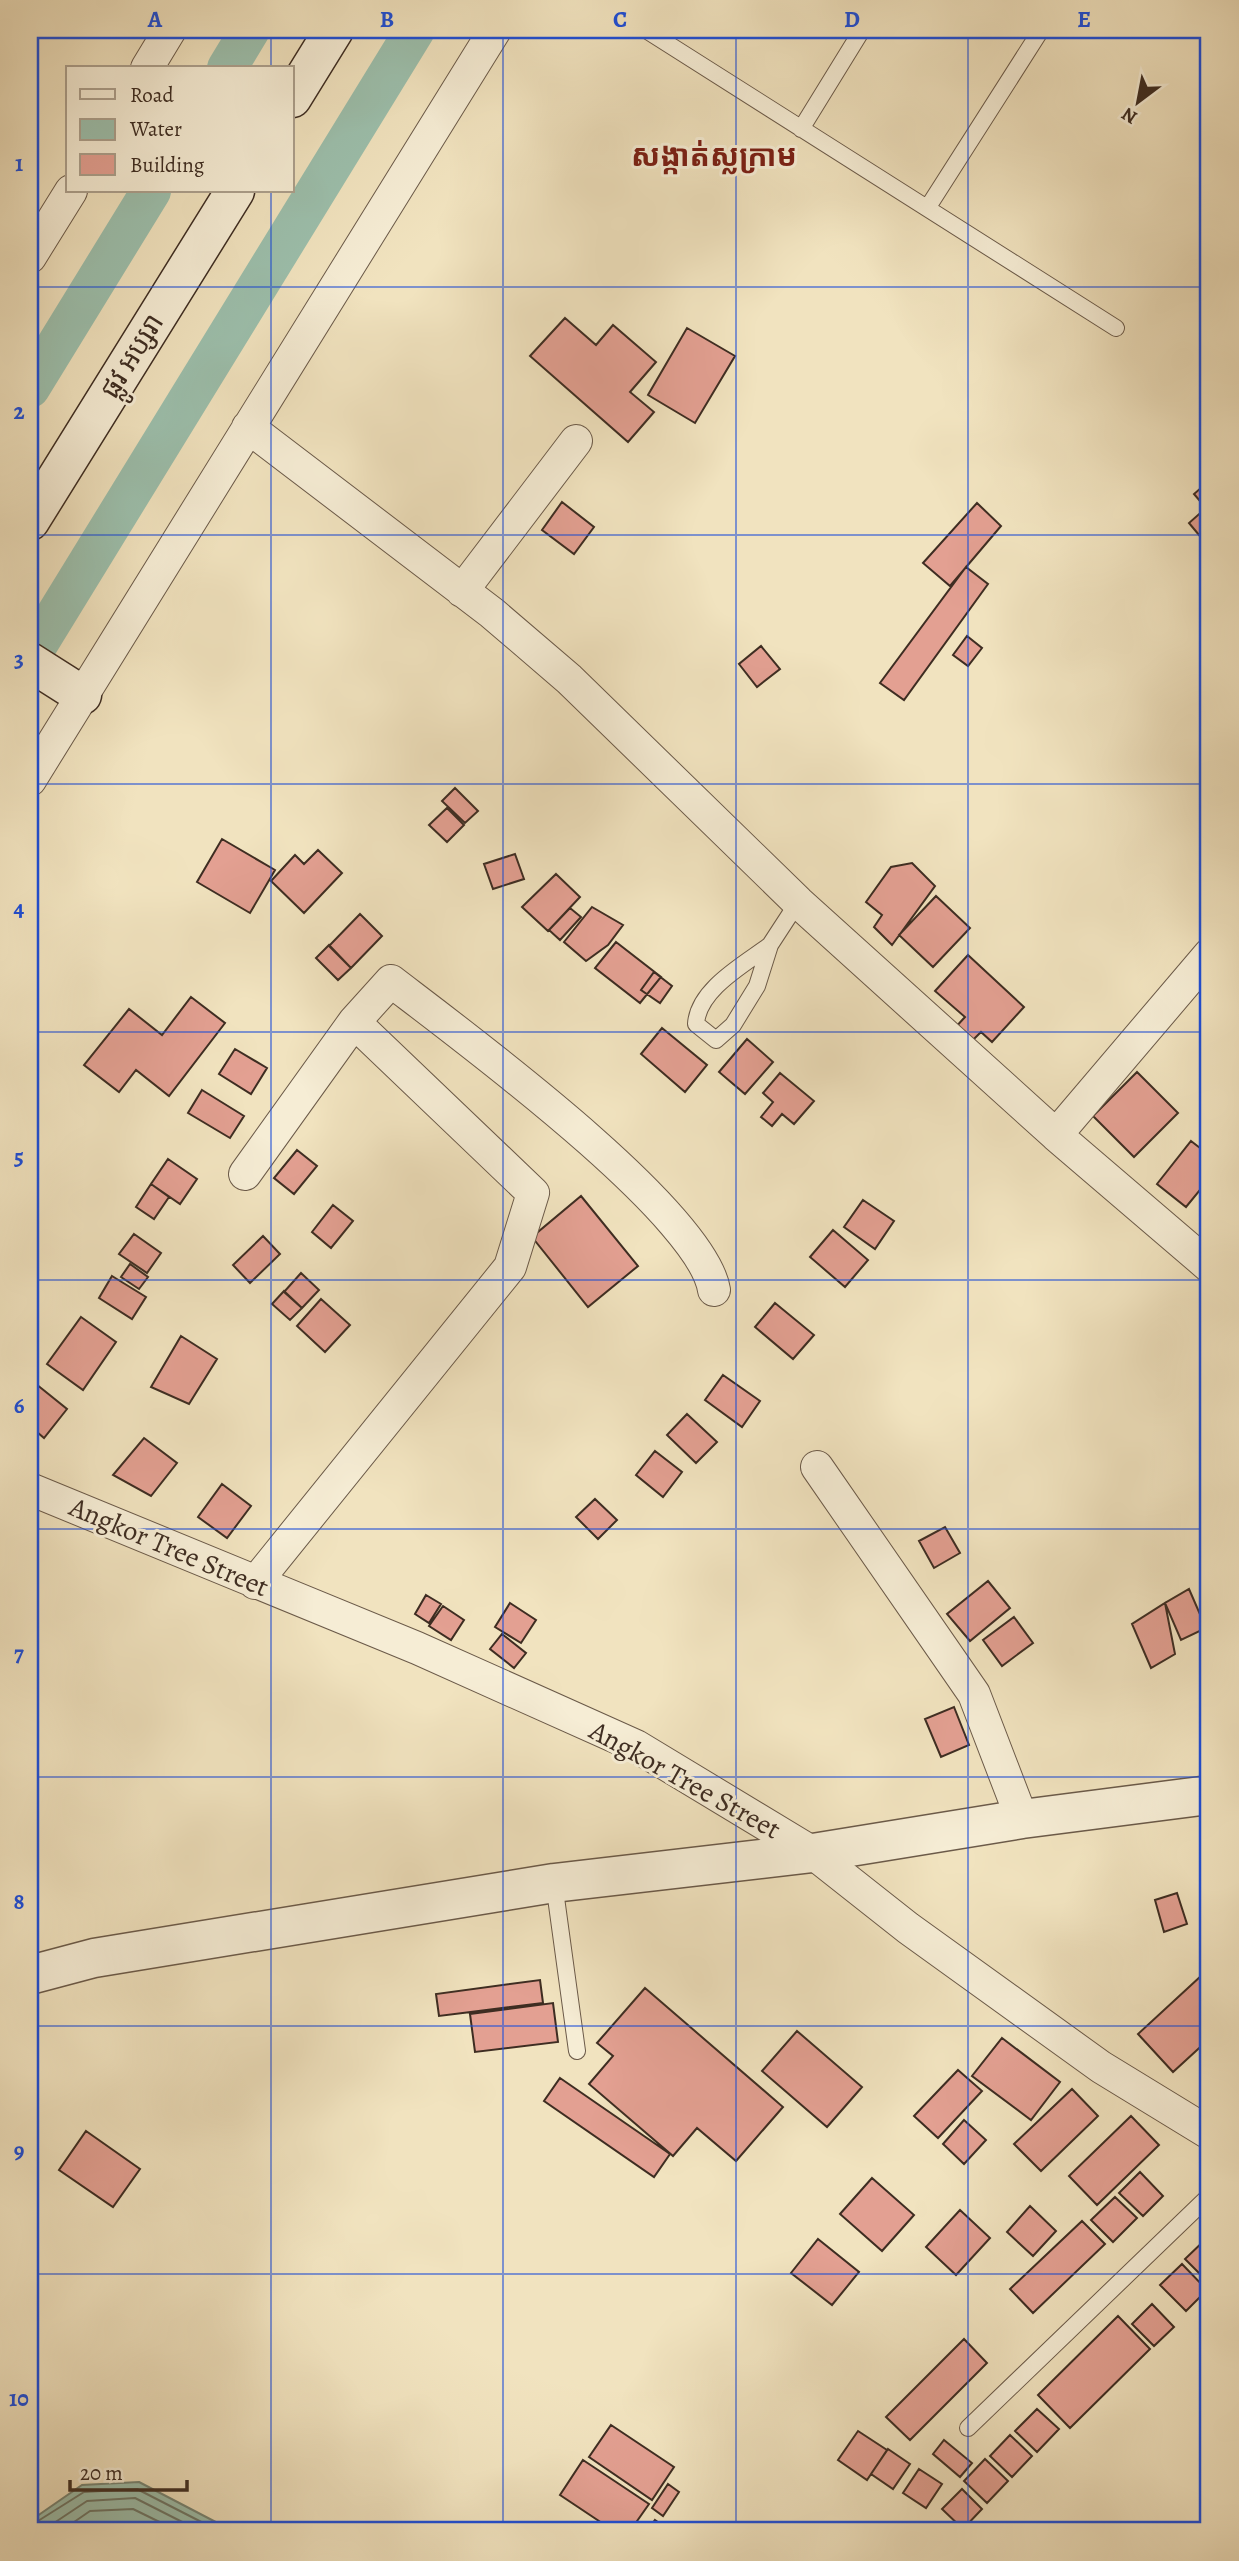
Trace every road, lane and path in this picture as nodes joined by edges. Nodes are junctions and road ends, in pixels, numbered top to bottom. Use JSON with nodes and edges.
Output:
{"nodes":[{"id":1,"x":170,"y":30,"type":"edge"},
{"id":2,"x":334,"y":30,"type":"edge"},
{"id":3,"x":495,"y":30,"type":"edge"},
{"id":4,"x":646,"y":30,"type":"edge"},
{"id":5,"x":862,"y":30,"type":"edge"},
{"id":6,"x":1041,"y":30,"type":"edge"},
{"id":7,"x":148,"y":66,"type":"edge"},
{"id":8,"x":294,"y":94,"type":"edge"},
{"id":9,"x":801,"y":129,"type":"junction"},
{"id":10,"x":70,"y":192,"type":"edge"},
{"id":11,"x":233,"y":192,"type":"edge"},
{"id":12,"x":928,"y":207,"type":"junction"},
{"id":13,"x":30,"y":257,"type":"edge"},
{"id":14,"x":1116,"y":328,"type":"dead end"},
{"id":15,"x":248,"y":427,"type":"junction"},
{"id":16,"x":576,"y":441,"type":"dead end"},
{"id":17,"x":30,"y":522,"type":"edge"},
{"id":18,"x":462,"y":591,"type":"junction"},
{"id":19,"x":30,"y":662,"type":"edge"},
{"id":20,"x":82,"y":695,"type":"junction"},
{"id":21,"x":30,"y":780,"type":"edge"},
{"id":22,"x":798,"y":902,"type":"junction"},
{"id":23,"x":770,"y":945,"type":"junction"},
{"id":24,"x":1209,"y":955,"type":"edge"},
{"id":25,"x":354,"y":1022,"type":"junction"},
{"id":26,"x":1056,"y":1135,"type":"junction"},
{"id":27,"x":245,"y":1174,"type":"dead end"},
{"id":28,"x":1209,"y":1266,"type":"edge"},
{"id":29,"x":714,"y":1290,"type":"dead end"},
{"id":30,"x":817,"y":1467,"type":"dead end"},
{"id":31,"x":30,"y":1489,"type":"edge"},
{"id":32,"x":255,"y":1583,"type":"junction"},
{"id":33,"x":1209,"y":1795,"type":"edge"},
{"id":34,"x":1022,"y":1819,"type":"junction"},
{"id":35,"x":813,"y":1853,"type":"junction"},
{"id":36,"x":554,"y":1883,"type":"junction"},
{"id":37,"x":30,"y":1975,"type":"edge"},
{"id":38,"x":577,"y":2051,"type":"dead end"},
{"id":39,"x":1209,"y":2133,"type":"edge"},
{"id":40,"x":1209,"y":2196,"type":"edge"},
{"id":41,"x":968,"y":2428,"type":"dead end"}],
"edges":[{"from":1,"to":7,"type":"street"},
{"from":2,"to":8,"type":"street"},
{"from":3,"to":15,"type":"street"},
{"from":4,"to":9,"type":"lane"},
{"from":5,"to":9,"type":"lane"},
{"from":6,"to":12,"type":"lane"},
{"from":9,"to":12,"type":"lane"},
{"from":10,"to":13,"type":"street"},
{"from":11,"to":17,"type":"street","name":"ផ្លូវ អប្សរា"},
{"from":12,"to":14,"type":"lane"},
{"from":15,"to":18,"type":"street"},
{"from":15,"to":20,"type":"street"},
{"from":16,"to":18,"type":"street"},
{"from":18,"to":22,"type":"street"},
{"from":19,"to":20,"type":"street"},
{"from":20,"to":21,"type":"street"},
{"from":22,"to":23,"type":"lane"},
{"from":22,"to":26,"type":"street"},
{"from":23,"to":23,"type":"lane"},
{"from":24,"to":26,"type":"street"},
{"from":25,"to":27,"type":"street"},
{"from":25,"to":29,"type":"street"},
{"from":25,"to":32,"type":"street"},
{"from":26,"to":28,"type":"street"},
{"from":30,"to":34,"type":"street"},
{"from":31,"to":32,"type":"street","name":"Angkor Tree Street"},
{"from":32,"to":35,"type":"street","name":"Angkor Tree Street"},
{"from":33,"to":34,"type":"street"},
{"from":34,"to":35,"type":"street"},
{"from":35,"to":36,"type":"street"},
{"from":35,"to":39,"type":"street","name":"Angkor Tree Street"},
{"from":36,"to":37,"type":"street"},
{"from":36,"to":38,"type":"lane"},
{"from":40,"to":41,"type":"lane"}]}
